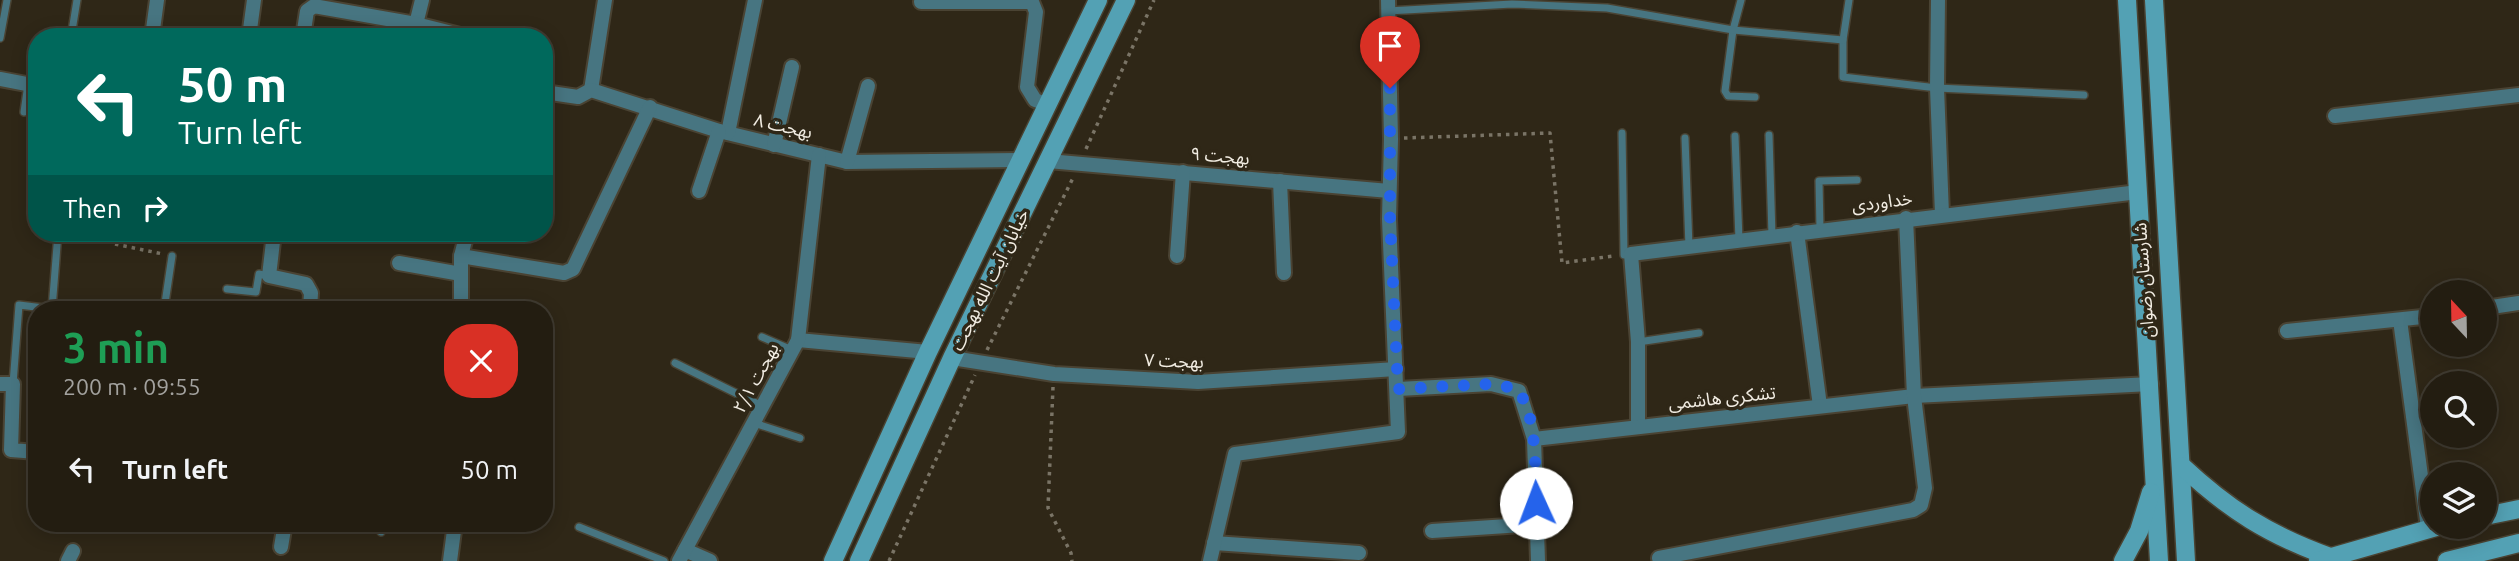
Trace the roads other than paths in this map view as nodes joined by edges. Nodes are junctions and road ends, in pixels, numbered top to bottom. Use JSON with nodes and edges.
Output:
{"nodes":[{"id":1,"x":7,"y":0,"type":"edge"},
{"id":2,"x":78,"y":0,"type":"edge"},
{"id":3,"x":157,"y":0,"type":"edge"},
{"id":4,"x":254,"y":0,"type":"edge"},
{"id":5,"x":422,"y":0,"type":"edge"},
{"id":6,"x":606,"y":0,"type":"edge"},
{"id":7,"x":755,"y":0,"type":"edge"},
{"id":8,"x":1098,"y":0,"type":"edge"},
{"id":9,"x":1126,"y":0,"type":"edge"},
{"id":10,"x":1741,"y":0,"type":"edge"},
{"id":11,"x":1849,"y":0,"type":"edge"},
{"id":12,"x":1938,"y":0,"type":"edge"},
{"id":13,"x":2127,"y":0,"type":"edge"},
{"id":14,"x":2154,"y":0,"type":"edge"},
{"id":15,"x":921,"y":2,"type":"dead end"},
{"id":16,"x":1388,"y":6,"type":"edge"},
{"id":17,"x":416,"y":23,"type":"junction"},
{"id":18,"x":73,"y":28,"type":"edge"},
{"id":19,"x":153,"y":28,"type":"edge"},
{"id":20,"x":250,"y":28,"type":"edge"},
{"id":21,"x":304,"y":28,"type":"edge"},
{"id":22,"x":435,"y":28,"type":"edge"},
{"id":23,"x":1733,"y":30,"type":"junction"},
{"id":24,"x":0,"y":38,"type":"edge"},
{"id":25,"x":1843,"y":40,"type":"junction"},
{"id":26,"x":792,"y":67,"type":"dead end"},
{"id":27,"x":0,"y":79,"type":"edge"},
{"id":28,"x":28,"y":84,"type":"edge"},
{"id":29,"x":868,"y":86,"type":"dead end"},
{"id":30,"x":1937,"y":88,"type":"junction"},
{"id":31,"x":591,"y":90,"type":"junction"},
{"id":32,"x":553,"y":94,"type":"edge"},
{"id":33,"x":2084,"y":95,"type":"dead end"},
{"id":34,"x":2519,"y":95,"type":"edge"},
{"id":35,"x":1755,"y":97,"type":"dead end"},
{"id":36,"x":28,"y":98,"type":"edge"},
{"id":37,"x":1049,"y":105,"type":"junction"},
{"id":38,"x":650,"y":107,"type":"junction"},
{"id":39,"x":24,"y":112,"type":"dead end"},
{"id":40,"x":2335,"y":116,"type":"dead end"},
{"id":41,"x":723,"y":132,"type":"junction"},
{"id":42,"x":1622,"y":133,"type":"dead end"},
{"id":43,"x":1769,"y":135,"type":"dead end"},
{"id":44,"x":1735,"y":136,"type":"dead end"},
{"id":45,"x":1685,"y":138,"type":"dead end"},
{"id":46,"x":775,"y":145,"type":"junction"},
{"id":47,"x":818,"y":155,"type":"junction"},
{"id":48,"x":1021,"y":160,"type":"junction"},
{"id":49,"x":1048,"y":161,"type":"junction"},
{"id":50,"x":847,"y":162,"type":"junction"},
{"id":51,"x":1183,"y":172,"type":"junction"},
{"id":52,"x":1857,"y":180,"type":"dead end"},
{"id":53,"x":1280,"y":181,"type":"junction"},
{"id":54,"x":699,"y":191,"type":"dead end"},
{"id":55,"x":1389,"y":191,"type":"junction"},
{"id":56,"x":2138,"y":192,"type":"junction"},
{"id":57,"x":1942,"y":214,"type":"junction"},
{"id":58,"x":1906,"y":218,"type":"junction"},
{"id":59,"x":1820,"y":229,"type":"junction"},
{"id":60,"x":1797,"y":232,"type":"junction"},
{"id":61,"x":1772,"y":236,"type":"junction"},
{"id":62,"x":1739,"y":240,"type":"junction"},
{"id":63,"x":57,"y":242,"type":"edge"},
{"id":64,"x":273,"y":242,"type":"edge"},
{"id":65,"x":465,"y":242,"type":"edge"},
{"id":66,"x":1689,"y":247,"type":"junction"},
{"id":67,"x":1628,"y":255,"type":"junction"},
{"id":68,"x":172,"y":256,"type":"road end"},
{"id":69,"x":461,"y":256,"type":"junction"},
{"id":70,"x":1177,"y":256,"type":"dead end"},
{"id":71,"x":399,"y":263,"type":"dead end"},
{"id":72,"x":1284,"y":273,"type":"dead end"},
{"id":73,"x":461,"y":274,"type":"junction"},
{"id":74,"x":269,"y":276,"type":"junction"},
{"id":75,"x":227,"y":289,"type":"dead end"},
{"id":76,"x":53,"y":301,"type":"edge"},
{"id":77,"x":165,"y":301,"type":"edge"},
{"id":78,"x":311,"y":301,"type":"edge"},
{"id":79,"x":461,"y":301,"type":"edge"},
{"id":80,"x":2519,"y":303,"type":"edge"},
{"id":81,"x":28,"y":306,"type":"edge"},
{"id":82,"x":2497,"y":306,"type":"edge"},
{"id":83,"x":2420,"y":318,"type":"edge"},
{"id":84,"x":2400,"y":320,"type":"junction"},
{"id":85,"x":2287,"y":331,"type":"dead end"},
{"id":86,"x":1699,"y":333,"type":"dead end"},
{"id":87,"x":762,"y":337,"type":"dead end"},
{"id":88,"x":1638,"y":342,"type":"junction"},
{"id":89,"x":795,"y":345,"type":"junction"},
{"id":90,"x":929,"y":352,"type":"junction"},
{"id":91,"x":952,"y":358,"type":"junction"},
{"id":92,"x":675,"y":363,"type":"dead end"},
{"id":93,"x":1396,"y":369,"type":"junction"},
{"id":94,"x":7,"y":384,"type":"edge"},
{"id":95,"x":2151,"y":384,"type":"junction"},
{"id":96,"x":1398,"y":389,"type":"junction"},
{"id":97,"x":1914,"y":396,"type":"junction"},
{"id":98,"x":763,"y":406,"type":"junction"},
{"id":99,"x":1820,"y":406,"type":"junction"},
{"id":100,"x":754,"y":423,"type":"junction"},
{"id":101,"x":1638,"y":427,"type":"junction"},
{"id":102,"x":6,"y":433,"type":"edge"},
{"id":103,"x":800,"y":438,"type":"dead end"},
{"id":104,"x":1534,"y":439,"type":"junction"},
{"id":105,"x":28,"y":451,"type":"edge"},
{"id":106,"x":2422,"y":462,"type":"edge"},
{"id":107,"x":2182,"y":466,"type":"junction"},
{"id":108,"x":2155,"y":478,"type":"junction"},
{"id":109,"x":2519,"y":509,"type":"edge"},
{"id":110,"x":2497,"y":514,"type":"edge"},
{"id":111,"x":1537,"y":524,"type":"junction"},
{"id":112,"x":579,"y":527,"type":"dead end"},
{"id":113,"x":1432,"y":531,"type":"dead end"},
{"id":114,"x":2420,"y":531,"type":"edge"},
{"id":115,"x":284,"y":532,"type":"edge"},
{"id":116,"x":454,"y":532,"type":"edge"},
{"id":117,"x":1214,"y":542,"type":"junction"},
{"id":118,"x":2519,"y":543,"type":"edge"},
{"id":119,"x":281,"y":547,"type":"dead end"},
{"id":120,"x":1359,"y":552,"type":"dead end"},
{"id":121,"x":682,"y":556,"type":"edge"},
{"id":122,"x":1659,"y":558,"type":"dead end"},
{"id":123,"x":2324,"y":559,"type":"edge"},
{"id":124,"x":2452,"y":560,"type":"edge"},
{"id":125,"x":450,"y":561,"type":"edge"},
{"id":126,"x":664,"y":561,"type":"edge"},
{"id":127,"x":710,"y":561,"type":"edge"},
{"id":128,"x":833,"y":561,"type":"edge"},
{"id":129,"x":859,"y":561,"type":"edge"},
{"id":130,"x":1210,"y":561,"type":"edge"},
{"id":131,"x":1538,"y":561,"type":"edge"},
{"id":132,"x":2123,"y":561,"type":"edge"},
{"id":133,"x":2159,"y":561,"type":"edge"},
{"id":134,"x":2186,"y":561,"type":"edge"}],
"edges":[{"from":1,"to":24,"type":"lane"},
{"from":2,"to":18,"type":"lane"},
{"from":3,"to":19,"type":"street"},
{"from":4,"to":20,"type":"street"},
{"from":5,"to":17,"type":"street"},
{"from":6,"to":31,"type":"street"},
{"from":7,"to":41,"type":"street"},
{"from":8,"to":37,"type":"street","name":"خیابان آیت الله بهجت"},
{"from":9,"to":49,"type":"street","name":"خیابان آیت الله بهجت"},
{"from":10,"to":23,"type":"lane"},
{"from":11,"to":25,"type":"lane"},
{"from":12,"to":30,"type":"street"},
{"from":13,"to":56,"type":"street","name":"شارستان رضوان"},
{"from":14,"to":107,"type":"street","name":"شارستان رضوان"},
{"from":15,"to":37,"type":"street"},
{"from":16,"to":23,"type":"lane"},
{"from":16,"to":55,"type":"street"},
{"from":17,"to":21,"type":"street"},
{"from":17,"to":22,"type":"street"},
{"from":23,"to":25,"type":"lane"},
{"from":23,"to":35,"type":"lane"},
{"from":25,"to":30,"type":"lane"},
{"from":26,"to":46,"type":"street"},
{"from":27,"to":28,"type":"street"},
{"from":29,"to":50,"type":"street"},
{"from":30,"to":33,"type":"lane"},
{"from":30,"to":57,"type":"street"},
{"from":31,"to":32,"type":"street","name":"بهجت ۸"},
{"from":31,"to":38,"type":"street","name":"بهجت ۸"},
{"from":34,"to":40,"type":"street"},
{"from":36,"to":39,"type":"lane"},
{"from":37,"to":48,"type":"street","name":"خیابان آیت الله بهجت"},
{"from":38,"to":41,"type":"street","name":"بهجت ۸"},
{"from":38,"to":69,"type":"street"},
{"from":41,"to":46,"type":"street","name":"بهجت ۸"},
{"from":41,"to":54,"type":"street"},
{"from":42,"to":67,"type":"lane"},
{"from":43,"to":61,"type":"lane"},
{"from":44,"to":62,"type":"lane"},
{"from":45,"to":66,"type":"lane"},
{"from":46,"to":47,"type":"street","name":"بهجت ۸"},
{"from":47,"to":50,"type":"street","name":"بهجت ۸"},
{"from":47,"to":89,"type":"street","name":"بهجت ۲/۱"},
{"from":48,"to":50,"type":"street","name":"بهجت ۸"},
{"from":48,"to":90,"type":"street","name":"خیابان آیت الله بهجت"},
{"from":49,"to":51,"type":"street","name":"بهجت ۹"},
{"from":49,"to":91,"type":"street","name":"خیابان آیت الله بهجت"},
{"from":51,"to":53,"type":"street","name":"بهجت ۹"},
{"from":51,"to":70,"type":"street"},
{"from":52,"to":59,"type":"lane"},
{"from":53,"to":55,"type":"street","name":"بهجت ۹"},
{"from":53,"to":72,"type":"street"},
{"from":55,"to":93,"type":"street"},
{"from":56,"to":57,"type":"street","name":"خداوردی"},
{"from":56,"to":95,"type":"street","name":"شارستان رضوان"},
{"from":57,"to":58,"type":"street","name":"خداوردی"},
{"from":58,"to":59,"type":"street","name":"خداوردی"},
{"from":58,"to":97,"type":"street"},
{"from":59,"to":60,"type":"street","name":"خداوردی"},
{"from":60,"to":61,"type":"street","name":"خداوردی"},
{"from":60,"to":99,"type":"street"},
{"from":61,"to":62,"type":"street","name":"خداوردی"},
{"from":62,"to":66,"type":"street","name":"خداوردی"},
{"from":63,"to":76,"type":"lane"},
{"from":64,"to":74,"type":"street"},
{"from":65,"to":69,"type":"street"},
{"from":66,"to":67,"type":"street","name":"خداوردی"},
{"from":67,"to":88,"type":"street"},
{"from":68,"to":77,"type":"lane"},
{"from":69,"to":73,"type":"street"},
{"from":71,"to":73,"type":"street"},
{"from":73,"to":79,"type":"street"},
{"from":74,"to":75,"type":"lane"},
{"from":74,"to":78,"type":"street"},
{"from":80,"to":82,"type":"street"},
{"from":81,"to":94,"type":"lane"},
{"from":83,"to":84,"type":"street"},
{"from":84,"to":85,"type":"street"},
{"from":84,"to":106,"type":"street"},
{"from":86,"to":88,"type":"lane"},
{"from":87,"to":89,"type":"lane"},
{"from":88,"to":101,"type":"street"},
{"from":89,"to":90,"type":"street"},
{"from":89,"to":98,"type":"street","name":"بهجت ۲/۱"},
{"from":90,"to":128,"type":"street","name":"خیابان آیت الله بهجت"},
{"from":91,"to":93,"type":"street","name":"بهجت ۷"},
{"from":91,"to":129,"type":"street","name":"خیابان آیت الله بهجت"},
{"from":92,"to":98,"type":"lane"},
{"from":93,"to":96,"type":"street"},
{"from":94,"to":102,"type":"street"},
{"from":95,"to":97,"type":"street","name":"تشکری هاشمی"},
{"from":95,"to":108,"type":"street","name":"شارستان رضوان"},
{"from":96,"to":104,"type":"street"},
{"from":96,"to":117,"type":"street"},
{"from":97,"to":99,"type":"street","name":"تشکری هاشمی"},
{"from":97,"to":122,"type":"street"},
{"from":98,"to":100,"type":"street","name":"بهجت ۲/۱"},
{"from":99,"to":101,"type":"street","name":"تشکری هاشمی"},
{"from":100,"to":103,"type":"lane"},
{"from":100,"to":121,"type":"street","name":"بهجت ۲/۱"},
{"from":101,"to":104,"type":"street","name":"تشکری هاشمی"},
{"from":102,"to":105,"type":"street"},
{"from":104,"to":111,"type":"street"},
{"from":107,"to":123,"type":"street"},
{"from":107,"to":134,"type":"street","name":"شارستان رضوان"},
{"from":108,"to":132,"type":"street"},
{"from":108,"to":133,"type":"street","name":"شارستان رضوان"},
{"from":109,"to":110,"type":"street"},
{"from":111,"to":113,"type":"street"},
{"from":111,"to":131,"type":"street"},
{"from":112,"to":126,"type":"lane"},
{"from":114,"to":123,"type":"street"},
{"from":115,"to":119,"type":"street"},
{"from":116,"to":125,"type":"street"},
{"from":117,"to":120,"type":"street"},
{"from":117,"to":130,"type":"street"},
{"from":118,"to":124,"type":"street"},
{"from":121,"to":127,"type":"street"}]}
